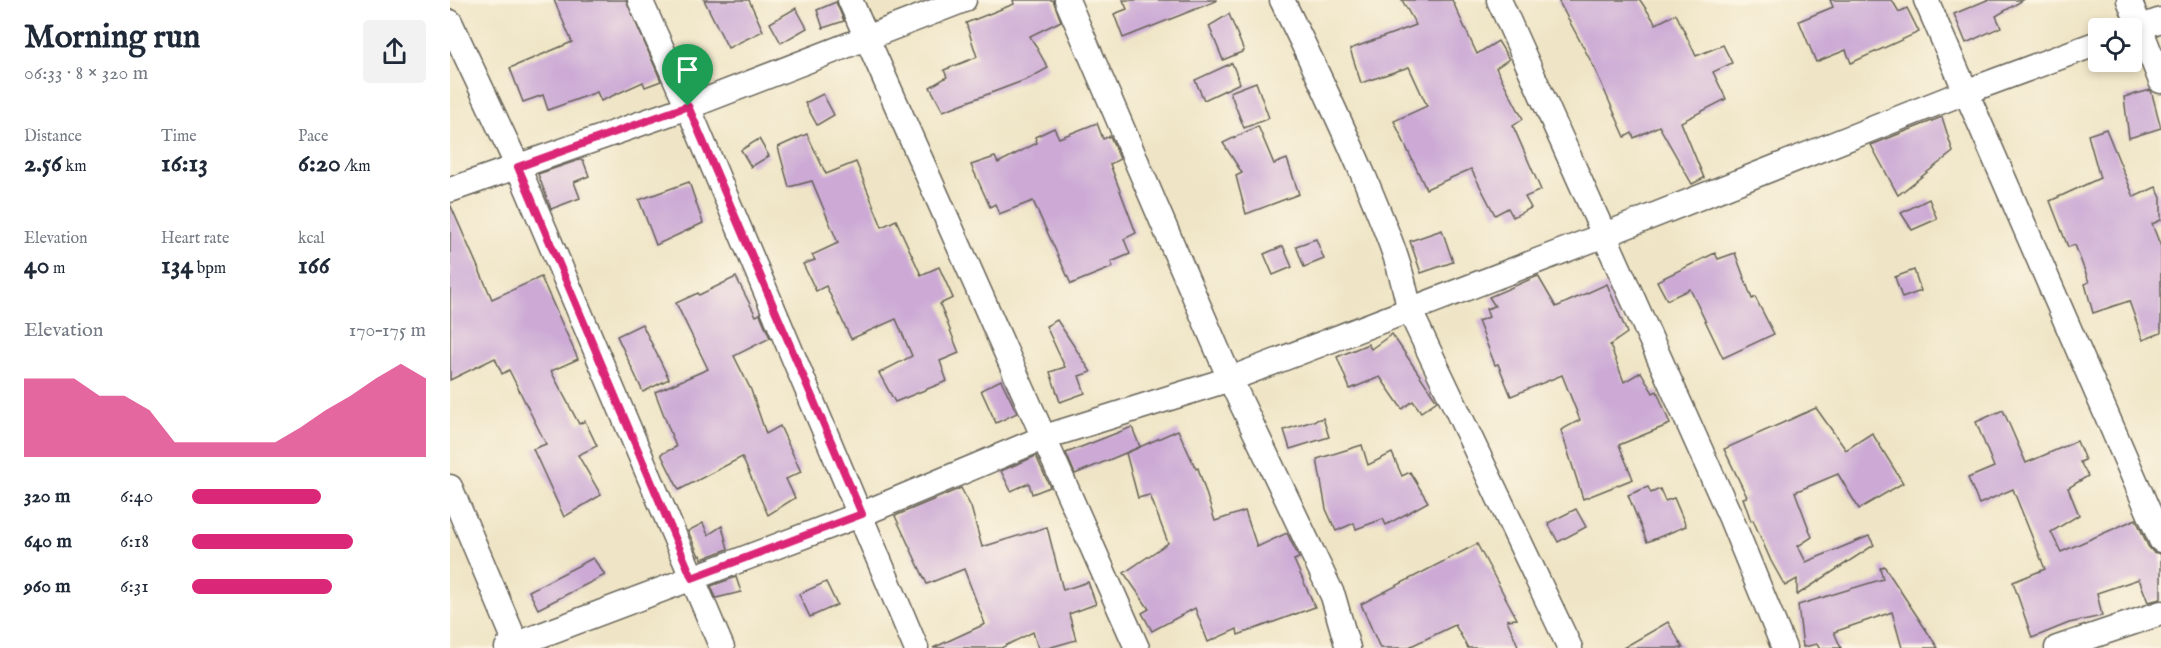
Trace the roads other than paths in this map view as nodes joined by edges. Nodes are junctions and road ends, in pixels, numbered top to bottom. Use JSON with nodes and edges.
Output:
{"nodes":[{"id":1,"x":640,"y":0,"type":"edge"},
{"id":2,"x":850,"y":0,"type":"edge"},
{"id":3,"x":964,"y":0,"type":"edge"},
{"id":4,"x":1067,"y":0,"type":"edge"},
{"id":5,"x":1282,"y":0,"type":"edge"},
{"id":6,"x":1499,"y":0,"type":"edge"},
{"id":7,"x":1926,"y":0,"type":"edge"},
{"id":8,"x":2128,"y":0,"type":"edge"},
{"id":9,"x":450,"y":22,"type":"edge"},
{"id":10,"x":2144,"y":26,"type":"edge"},
{"id":11,"x":868,"y":39,"type":"junction"},
{"id":12,"x":2088,"y":47,"type":"edge"},
{"id":13,"x":2161,"y":81,"type":"edge"},
{"id":14,"x":1965,"y":92,"type":"junction"},
{"id":15,"x":688,"y":106,"type":"junction"},
{"id":16,"x":518,"y":167,"type":"junction"},
{"id":17,"x":450,"y":190,"type":"edge"},
{"id":18,"x":1602,"y":236,"type":"junction"},
{"id":19,"x":1409,"y":309,"type":"junction"},
{"id":20,"x":1230,"y":379,"type":"junction"},
{"id":21,"x":1045,"y":437,"type":"junction"},
{"id":22,"x":450,"y":487,"type":"edge"},
{"id":23,"x":862,"y":514,"type":"junction"},
{"id":24,"x":2161,"y":540,"type":"edge"},
{"id":25,"x":692,"y":578,"type":"junction"},
{"id":26,"x":2161,"y":613,"type":"edge"},
{"id":27,"x":514,"y":647,"type":"edge"},
{"id":28,"x":722,"y":648,"type":"edge"},
{"id":29,"x":916,"y":648,"type":"edge"},
{"id":30,"x":1137,"y":648,"type":"edge"},
{"id":31,"x":1348,"y":648,"type":"edge"},
{"id":32,"x":1570,"y":648,"type":"edge"},
{"id":33,"x":1784,"y":648,"type":"edge"},
{"id":34,"x":2057,"y":648,"type":"edge"}],
"edges":[{"from":1,"to":15,"type":"street"},
{"from":2,"to":11,"type":"street"},
{"from":3,"to":11,"type":"street"},
{"from":4,"to":20,"type":"street"},
{"from":5,"to":19,"type":"street"},
{"from":6,"to":18,"type":"street"},
{"from":7,"to":14,"type":"street"},
{"from":8,"to":10,"type":"street"},
{"from":9,"to":16,"type":"street"},
{"from":10,"to":13,"type":"street"},
{"from":11,"to":15,"type":"street"},
{"from":11,"to":21,"type":"street"},
{"from":12,"to":14,"type":"street"},
{"from":14,"to":18,"type":"street"},
{"from":14,"to":24,"type":"street"},
{"from":15,"to":16,"type":"street"},
{"from":15,"to":23,"type":"street"},
{"from":16,"to":17,"type":"street"},
{"from":16,"to":25,"type":"street"},
{"from":18,"to":19,"type":"street"},
{"from":18,"to":33,"type":"street"},
{"from":19,"to":20,"type":"street"},
{"from":19,"to":32,"type":"street"},
{"from":20,"to":21,"type":"street"},
{"from":20,"to":31,"type":"street"},
{"from":21,"to":23,"type":"street"},
{"from":21,"to":30,"type":"street"},
{"from":22,"to":27,"type":"street"},
{"from":23,"to":25,"type":"street"},
{"from":23,"to":29,"type":"street"},
{"from":25,"to":27,"type":"street"},
{"from":25,"to":28,"type":"street"},
{"from":26,"to":34,"type":"street"}]}
